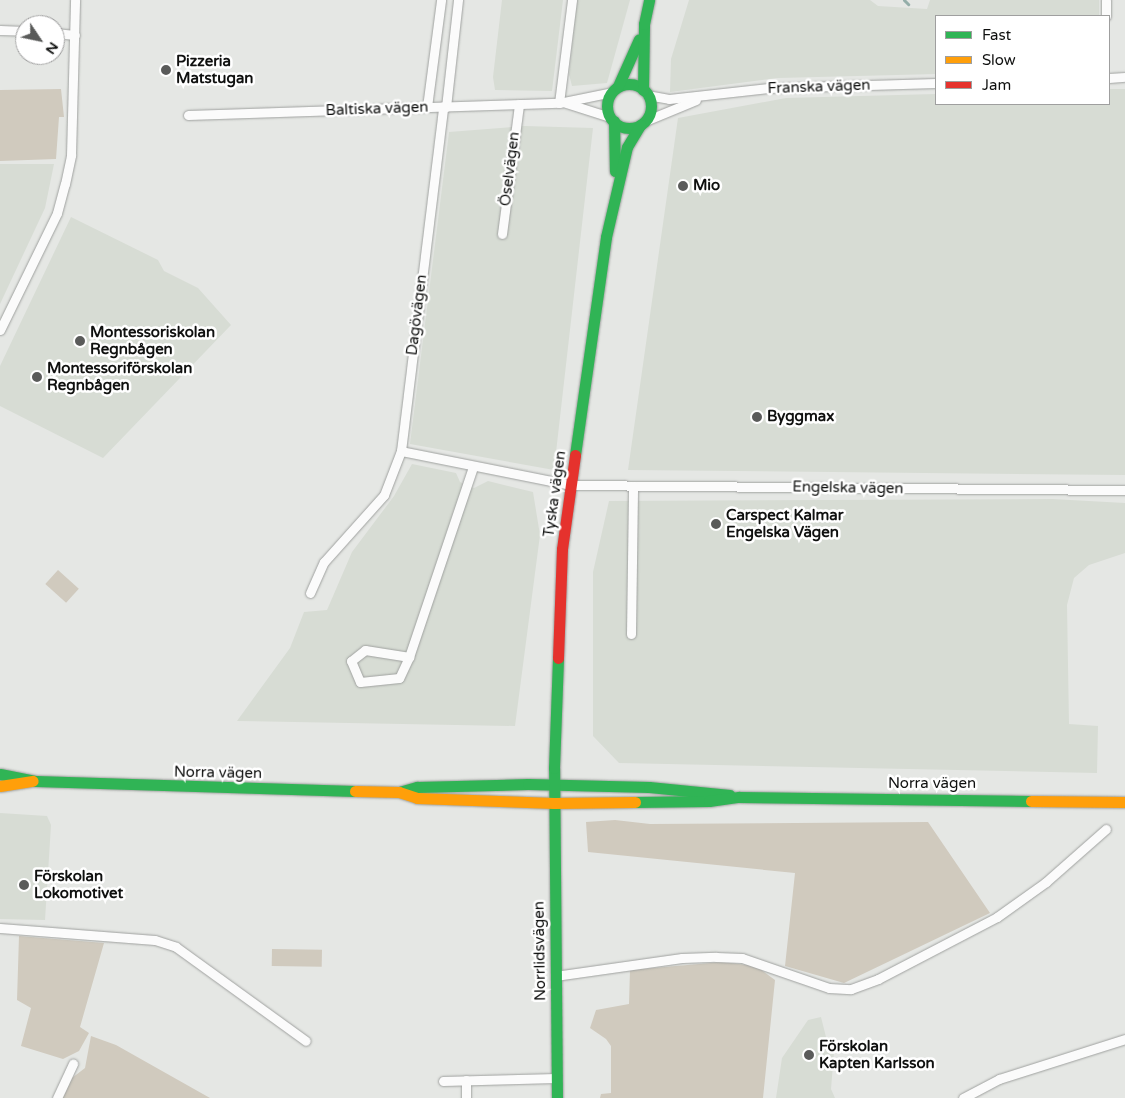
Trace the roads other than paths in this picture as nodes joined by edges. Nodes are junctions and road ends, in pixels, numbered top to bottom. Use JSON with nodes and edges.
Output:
{"nodes":[{"id":1,"x":75,"y":0,"type":"edge"},
{"id":2,"x":441,"y":0,"type":"edge"},
{"id":3,"x":458,"y":0,"type":"edge"},
{"id":4,"x":572,"y":0,"type":"edge"},
{"id":5,"x":649,"y":0,"type":"edge"},
{"id":6,"x":1106,"y":0,"type":"edge"},
{"id":7,"x":1106,"y":15,"type":"edge"},
{"id":8,"x":644,"y":24,"type":"junction"},
{"id":9,"x":0,"y":30,"type":"edge"},
{"id":10,"x":15,"y":31,"type":"edge"},
{"id":11,"x":65,"y":34,"type":"edge"},
{"id":12,"x":75,"y":35,"type":"junction"},
{"id":13,"x":1125,"y":77,"type":"edge"},
{"id":14,"x":1110,"y":78,"type":"edge"},
{"id":15,"x":935,"y":83,"type":"edge"},
{"id":16,"x":615,"y":89,"type":"junction"},
{"id":17,"x":645,"y":92,"type":"junction"},
{"id":18,"x":703,"y":97,"type":"junction"},
{"id":19,"x":562,"y":103,"type":"junction"},
{"id":20,"x":519,"y":104,"type":"junction"},
{"id":21,"x":428,"y":107,"type":"junction"},
{"id":22,"x":444,"y":107,"type":"junction"},
{"id":23,"x":188,"y":114,"type":"dead end"},
{"id":24,"x":612,"y":119,"type":"junction"},
{"id":25,"x":643,"y":123,"type":"junction"},
{"id":26,"x":615,"y":191,"type":"junction"},
{"id":27,"x":502,"y":234,"type":"dead end"},
{"id":28,"x":0,"y":330,"type":"edge"},
{"id":29,"x":401,"y":451,"type":"junction"},
{"id":30,"x":473,"y":467,"type":"junction"},
{"id":31,"x":571,"y":485,"type":"junction"},
{"id":32,"x":633,"y":486,"type":"junction"},
{"id":33,"x":1125,"y":490,"type":"edge"},
{"id":34,"x":310,"y":593,"type":"dead end"},
{"id":35,"x":631,"y":634,"type":"dead end"},
{"id":36,"x":409,"y":657,"type":"junction"},
{"id":37,"x":0,"y":774,"type":"edge"},
{"id":38,"x":36,"y":781,"type":"junction"},
{"id":39,"x":554,"y":785,"type":"junction"},
{"id":40,"x":0,"y":786,"type":"edge"},
{"id":41,"x":399,"y":792,"type":"junction"},
{"id":42,"x":739,"y":797,"type":"junction"},
{"id":43,"x":1125,"y":802,"type":"edge"},
{"id":44,"x":554,"y":803,"type":"junction"},
{"id":45,"x":1106,"y":830,"type":"dead end"},
{"id":46,"x":0,"y":928,"type":"edge"},
{"id":47,"x":555,"y":976,"type":"junction"},
{"id":48,"x":1125,"y":1038,"type":"edge"},
{"id":49,"x":306,"y":1041,"type":"dead end"},
{"id":50,"x":73,"y":1063,"type":"dead end"},
{"id":51,"x":556,"y":1078,"type":"junction"},
{"id":52,"x":466,"y":1080,"type":"junction"},
{"id":53,"x":443,"y":1081,"type":"dead end"},
{"id":54,"x":57,"y":1098,"type":"edge"},
{"id":55,"x":466,"y":1098,"type":"edge"},
{"id":56,"x":557,"y":1098,"type":"edge"},
{"id":57,"x":963,"y":1098,"type":"edge"}],
"edges":[{"from":1,"to":12,"type":"street"},
{"from":2,"to":21,"type":"street"},
{"from":3,"to":22,"type":"street","name":"Dagövägen"},
{"from":4,"to":19,"type":"street"},
{"from":5,"to":8,"type":"main road"},
{"from":6,"to":7,"type":"street"},
{"from":8,"to":16,"type":"main road"},
{"from":8,"to":17,"type":"main road"},
{"from":9,"to":10,"type":"street"},
{"from":11,"to":12,"type":"street"},
{"from":12,"to":28,"type":"street"},
{"from":13,"to":14,"type":"street"},
{"from":15,"to":18,"type":"street","name":"Franska vägen"},
{"from":16,"to":17,"type":"main road"},
{"from":16,"to":19,"type":"street","name":"Baltiska vägen"},
{"from":16,"to":24,"type":"main road"},
{"from":17,"to":18,"type":"street","name":"Franska vägen"},
{"from":17,"to":25,"type":"main road"},
{"from":18,"to":25,"type":"street","name":"Franska vägen"},
{"from":19,"to":20,"type":"street","name":"Baltiska vägen"},
{"from":19,"to":24,"type":"street","name":"Baltiska vägen"},
{"from":20,"to":22,"type":"street","name":"Baltiska vägen"},
{"from":20,"to":27,"type":"street","name":"Öselvägen"},
{"from":21,"to":22,"type":"street","name":"Baltiska vägen"},
{"from":21,"to":23,"type":"street","name":"Baltiska vägen"},
{"from":22,"to":29,"type":"street","name":"Dagövägen"},
{"from":24,"to":25,"type":"main road"},
{"from":24,"to":26,"type":"main road","name":"Tyska vägen"},
{"from":25,"to":26,"type":"main road","name":"Tyska vägen"},
{"from":26,"to":31,"type":"main road","name":"Tyska vägen"},
{"from":29,"to":30,"type":"street"},
{"from":29,"to":34,"type":"street","name":"Dagövägen"},
{"from":30,"to":31,"type":"street"},
{"from":30,"to":36,"type":"street"},
{"from":31,"to":32,"type":"street","name":"Engelska vägen"},
{"from":31,"to":39,"type":"main road","name":"Tyska vägen"},
{"from":32,"to":33,"type":"street","name":"Engelska vägen"},
{"from":32,"to":35,"type":"street"},
{"from":36,"to":36,"type":"street"},
{"from":37,"to":38,"type":"main road","name":"Norra vägen"},
{"from":38,"to":40,"type":"main road","name":"Norra vägen"},
{"from":38,"to":41,"type":"main road","name":"Norra vägen"},
{"from":39,"to":41,"type":"main road","name":"Norra vägen"},
{"from":39,"to":42,"type":"main road","name":"Norra vägen"},
{"from":39,"to":44,"type":"main road","name":"Tyska vägen"},
{"from":41,"to":44,"type":"main road","name":"Norra vägen"},
{"from":42,"to":43,"type":"main road","name":"Norra vägen"},
{"from":42,"to":44,"type":"main road","name":"Norra vägen"},
{"from":44,"to":47,"type":"main road","name":"Norrlidsvägen"},
{"from":45,"to":47,"type":"street"},
{"from":46,"to":49,"type":"street"},
{"from":47,"to":51,"type":"main road","name":"Norrlidsvägen"},
{"from":48,"to":57,"type":"street"},
{"from":50,"to":54,"type":"street"},
{"from":51,"to":52,"type":"street"},
{"from":51,"to":56,"type":"main road","name":"Norrlidsvägen"},
{"from":52,"to":53,"type":"street"},
{"from":52,"to":55,"type":"street"}]}
